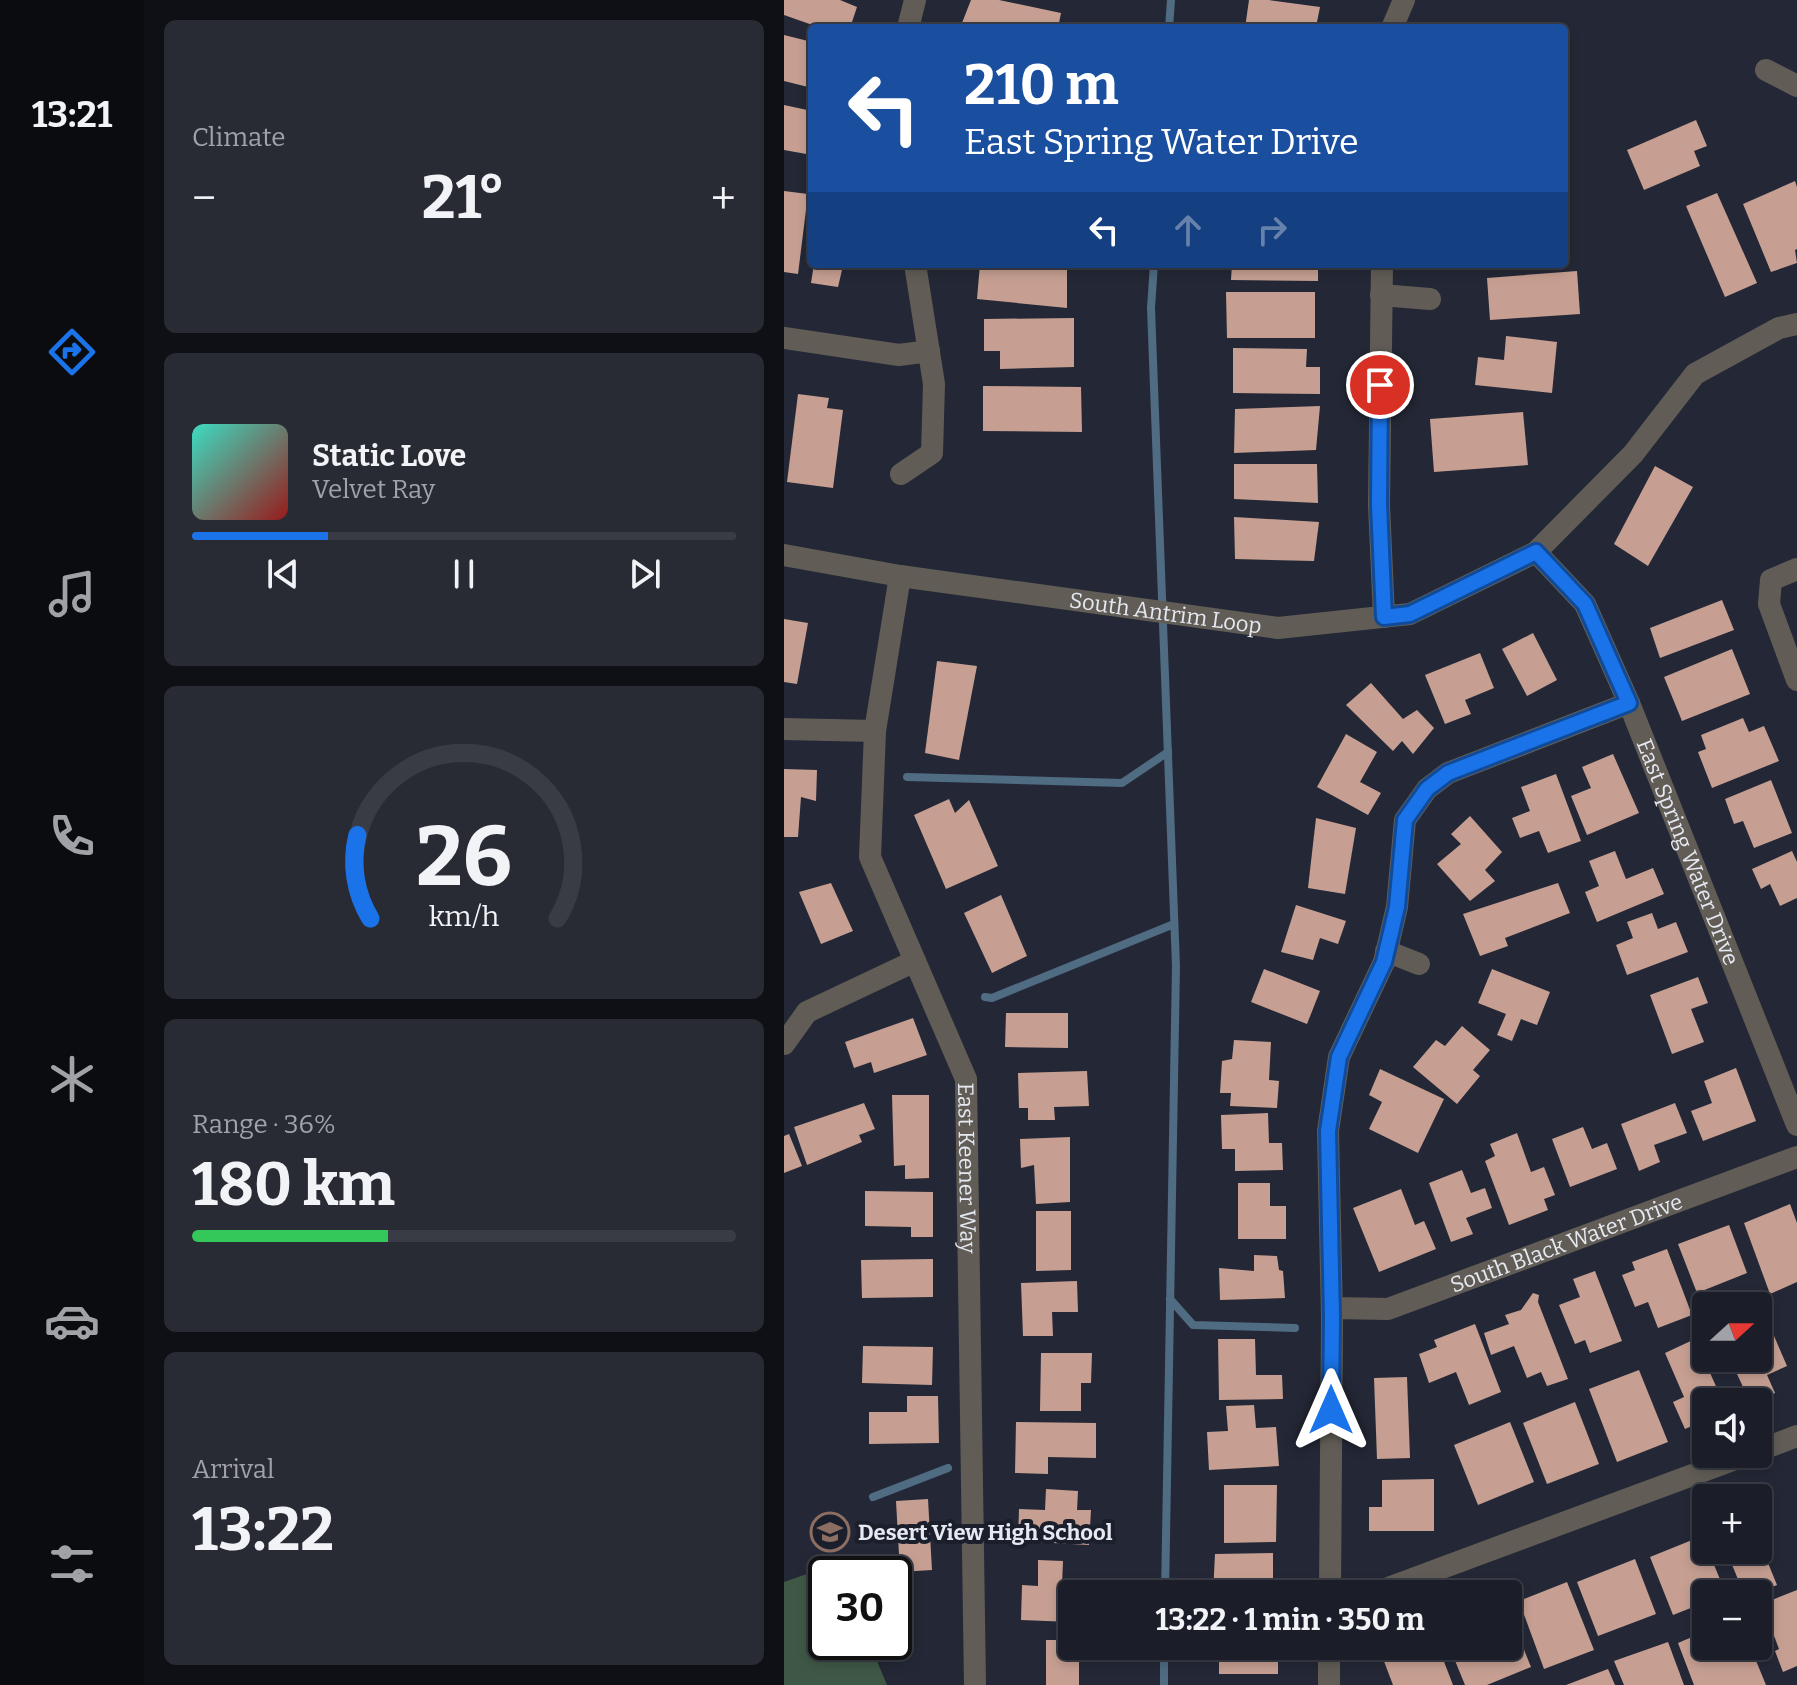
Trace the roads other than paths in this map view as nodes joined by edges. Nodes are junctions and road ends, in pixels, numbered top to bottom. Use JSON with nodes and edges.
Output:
{"nodes":[{"id":1,"x":915,"y":0,"type":"edge"},
{"id":2,"x":1404,"y":0,"type":"edge"},
{"id":3,"x":909,"y":24,"type":"edge"},
{"id":4,"x":1394,"y":24,"type":"edge"},
{"id":5,"x":1766,"y":70,"type":"dead end"},
{"id":6,"x":1797,"y":86,"type":"edge"},
{"id":7,"x":916,"y":268,"type":"edge"},
{"id":8,"x":1382,"y":268,"type":"edge"},
{"id":9,"x":1381,"y":295,"type":"junction"},
{"id":10,"x":1430,"y":299,"type":"dead end"},
{"id":11,"x":1797,"y":324,"type":"edge"},
{"id":12,"x":784,"y":338,"type":"edge"},
{"id":13,"x":929,"y":351,"type":"junction"},
{"id":14,"x":901,"y":474,"type":"dead end"},
{"id":15,"x":1536,"y":552,"type":"junction"},
{"id":16,"x":784,"y":555,"type":"edge"},
{"id":17,"x":1793,"y":570,"type":"edge"},
{"id":18,"x":900,"y":576,"type":"junction"},
{"id":19,"x":1384,"y":617,"type":"junction"},
{"id":20,"x":1797,"y":680,"type":"edge"},
{"id":21,"x":1629,"y":703,"type":"junction"},
{"id":22,"x":784,"y":729,"type":"edge"},
{"id":23,"x":875,"y":731,"type":"junction"},
{"id":24,"x":1386,"y":951,"type":"junction"},
{"id":25,"x":915,"y":961,"type":"junction"},
{"id":26,"x":1419,"y":964,"type":"dead end"},
{"id":27,"x":784,"y":1044,"type":"edge"},
{"id":28,"x":1797,"y":1125,"type":"edge"},
{"id":29,"x":1797,"y":1157,"type":"edge"},
{"id":30,"x":1332,"y":1308,"type":"junction"},
{"id":31,"x":1797,"y":1436,"type":"edge"},
{"id":32,"x":1772,"y":1446,"type":"edge"},
{"id":33,"x":1711,"y":1468,"type":"edge"},
{"id":34,"x":1330,"y":1580,"type":"edge"},
{"id":35,"x":1410,"y":1580,"type":"edge"},
{"id":36,"x":1329,"y":1660,"type":"edge"},
{"id":37,"x":975,"y":1685,"type":"edge"},
{"id":38,"x":1329,"y":1685,"type":"edge"}],
"edges":[{"from":1,"to":3,"type":"street"},
{"from":2,"to":4,"type":"street"},
{"from":5,"to":6,"type":"street"},
{"from":7,"to":13,"type":"street"},
{"from":8,"to":9,"type":"street"},
{"from":9,"to":10,"type":"street"},
{"from":9,"to":19,"type":"street"},
{"from":11,"to":15,"type":"street","name":"South Antrim Loop"},
{"from":12,"to":13,"type":"street"},
{"from":13,"to":14,"type":"street"},
{"from":15,"to":19,"type":"street","name":"South Antrim Loop"},
{"from":15,"to":21,"type":"street","name":"East Spring Water Drive"},
{"from":16,"to":18,"type":"street","name":"South Antrim Loop"},
{"from":17,"to":20,"type":"street"},
{"from":18,"to":19,"type":"street","name":"South Antrim Loop"},
{"from":18,"to":23,"type":"street","name":"East Keener Way"},
{"from":21,"to":24,"type":"street"},
{"from":21,"to":28,"type":"street","name":"East Spring Water Drive"},
{"from":22,"to":23,"type":"street"},
{"from":23,"to":25,"type":"street","name":"East Keener Way"},
{"from":24,"to":26,"type":"street"},
{"from":24,"to":30,"type":"street"},
{"from":25,"to":27,"type":"street"},
{"from":25,"to":37,"type":"street","name":"East Keener Way"},
{"from":29,"to":30,"type":"street","name":"South Black Water Drive"},
{"from":30,"to":34,"type":"street"},
{"from":31,"to":32,"type":"street"},
{"from":33,"to":35,"type":"street"},
{"from":36,"to":38,"type":"street"}]}
